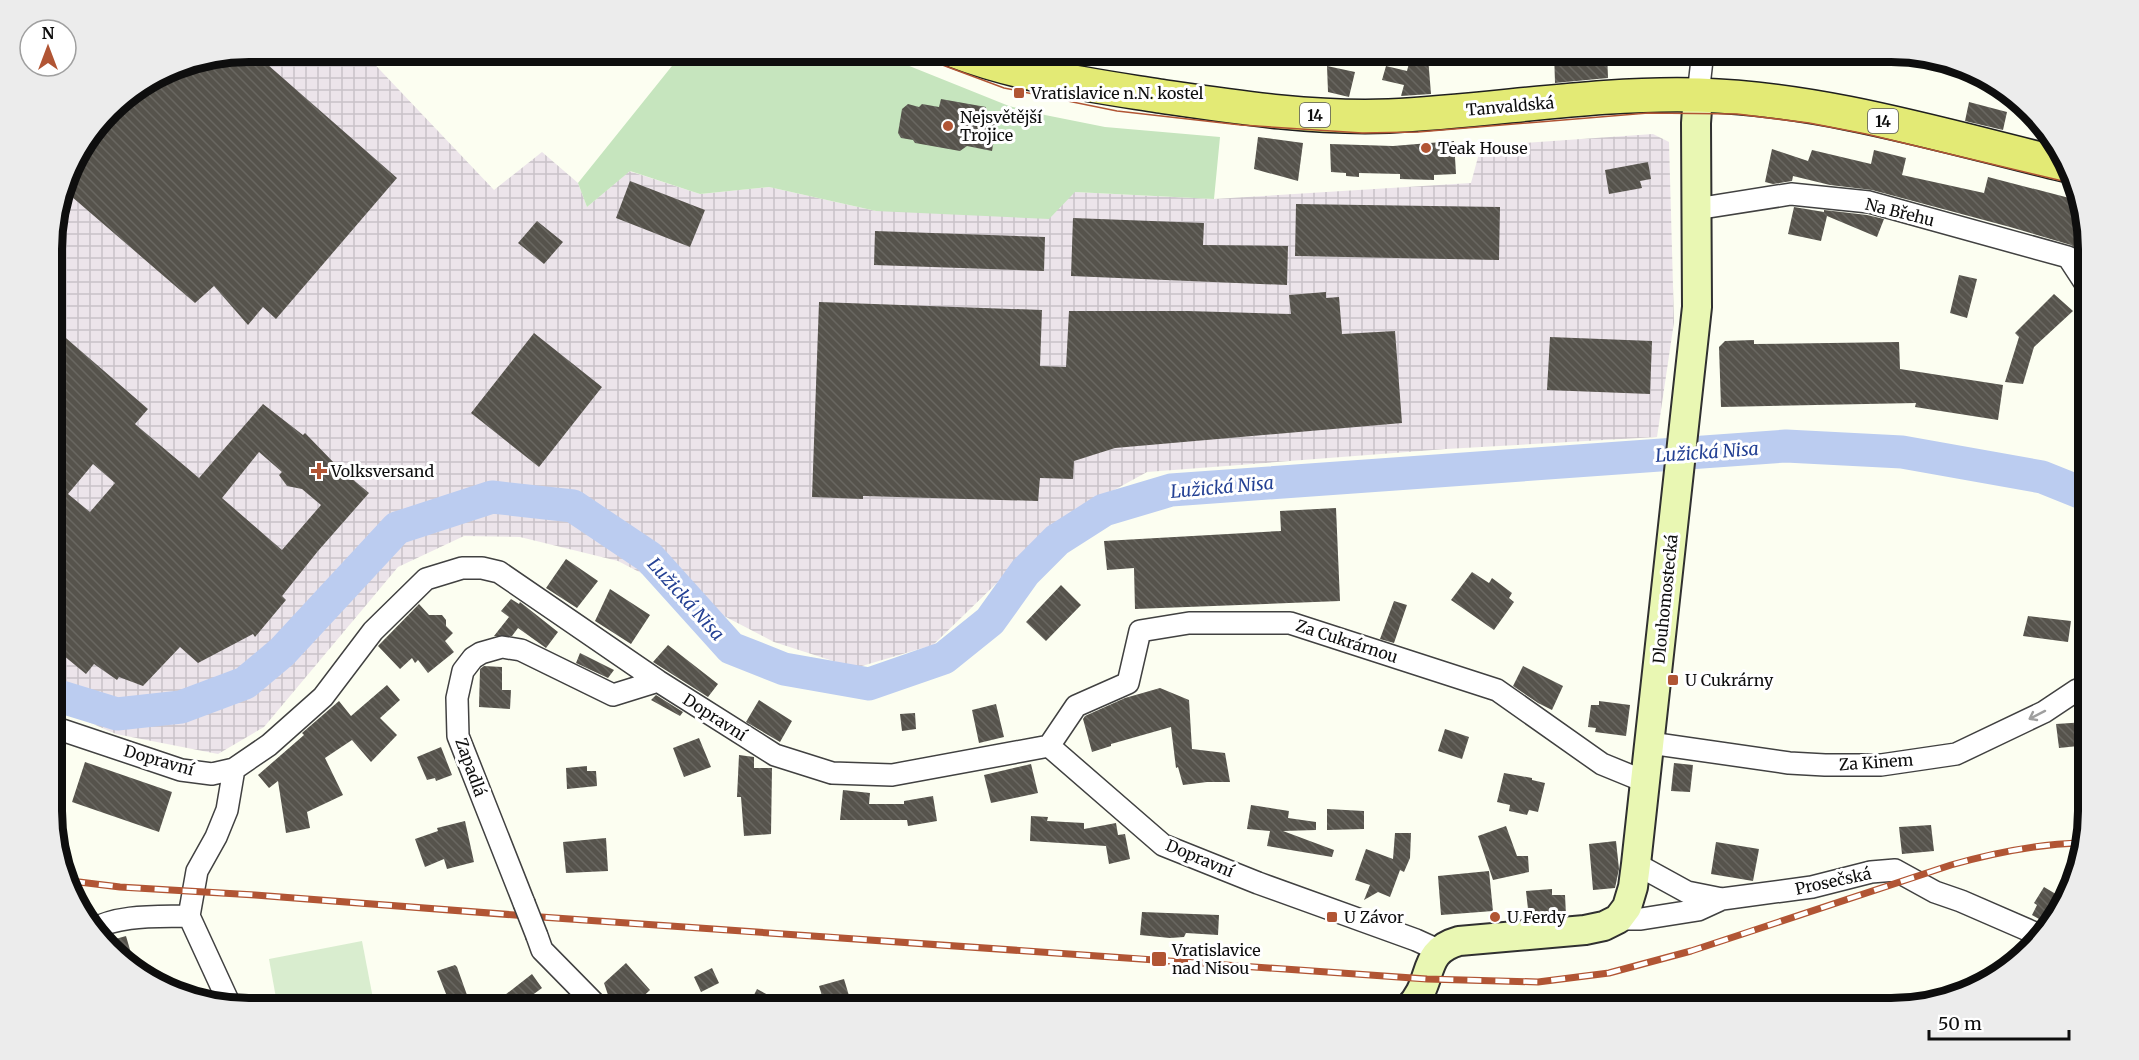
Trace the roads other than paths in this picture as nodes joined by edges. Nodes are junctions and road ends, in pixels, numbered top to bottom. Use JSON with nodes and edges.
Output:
{"nodes":[{"id":1,"x":990,"y":62,"type":"edge"},
{"id":2,"x":1702,"y":62,"type":"edge"},
{"id":3,"x":1698,"y":95,"type":"junction"},
{"id":4,"x":2056,"y":163,"type":"edge"},
{"id":5,"x":1696,"y":209,"type":"junction"},
{"id":6,"x":2078,"y":273,"type":"edge"},
{"id":7,"x":658,"y":681,"type":"junction"},
{"id":8,"x":2078,"y":690,"type":"edge"},
{"id":9,"x":62,"y":730,"type":"edge"},
{"id":10,"x":1650,"y":743,"type":"junction"},
{"id":11,"x":1049,"y":746,"type":"junction"},
{"id":12,"x":234,"y":769,"type":"junction"},
{"id":13,"x":1646,"y":782,"type":"junction"},
{"id":14,"x":1636,"y":864,"type":"junction"},
{"id":15,"x":1722,"y":899,"type":"junction"},
{"id":16,"x":189,"y":916,"type":"junction"},
{"id":17,"x":1618,"y":919,"type":"junction"},
{"id":18,"x":101,"y":925,"type":"edge"},
{"id":19,"x":2034,"y":932,"type":"edge"},
{"id":20,"x":1438,"y":950,"type":"junction"},
{"id":21,"x":224,"y":997,"type":"edge"},
{"id":22,"x":1417,"y":998,"type":"edge"},
{"id":23,"x":590,"y":999,"type":"edge"}],
"edges":[{"from":1,"to":3,"type":"main road","name":"Tanvaldská","number":"14"},
{"from":2,"to":3,"type":"street"},
{"from":3,"to":4,"type":"main road","name":"Tanvaldská","number":"14"},
{"from":3,"to":5,"type":"street","name":"Dlouhomostecká"},
{"from":5,"to":6,"type":"street","name":"Na Břehu"},
{"from":5,"to":10,"type":"street","name":"Dlouhomostecká"},
{"from":7,"to":11,"type":"street","name":"Dopravní"},
{"from":7,"to":12,"type":"street","name":"Dopravní"},
{"from":7,"to":23,"type":"street","name":"Zapadlá","bridge":true},
{"from":8,"to":10,"type":"street","name":"Za Kinem","one_way":true},
{"from":9,"to":12,"type":"street","name":"Dopravní"},
{"from":10,"to":13,"type":"street","name":"Dlouhomostecká"},
{"from":11,"to":13,"type":"street","name":"Za Cukrárnou"},
{"from":11,"to":20,"type":"street","name":"Dopravní"},
{"from":12,"to":16,"type":"street"},
{"from":13,"to":14,"type":"street","name":"Dlouhomostecká"},
{"from":14,"to":15,"type":"street"},
{"from":14,"to":17,"type":"street","name":"Dlouhomostecká"},
{"from":15,"to":17,"type":"street","name":"Prosečská"},
{"from":15,"to":19,"type":"street","name":"Prosečská"},
{"from":16,"to":18,"type":"street"},
{"from":16,"to":21,"type":"street"},
{"from":17,"to":20,"type":"street"},
{"from":20,"to":22,"type":"street"}]}
